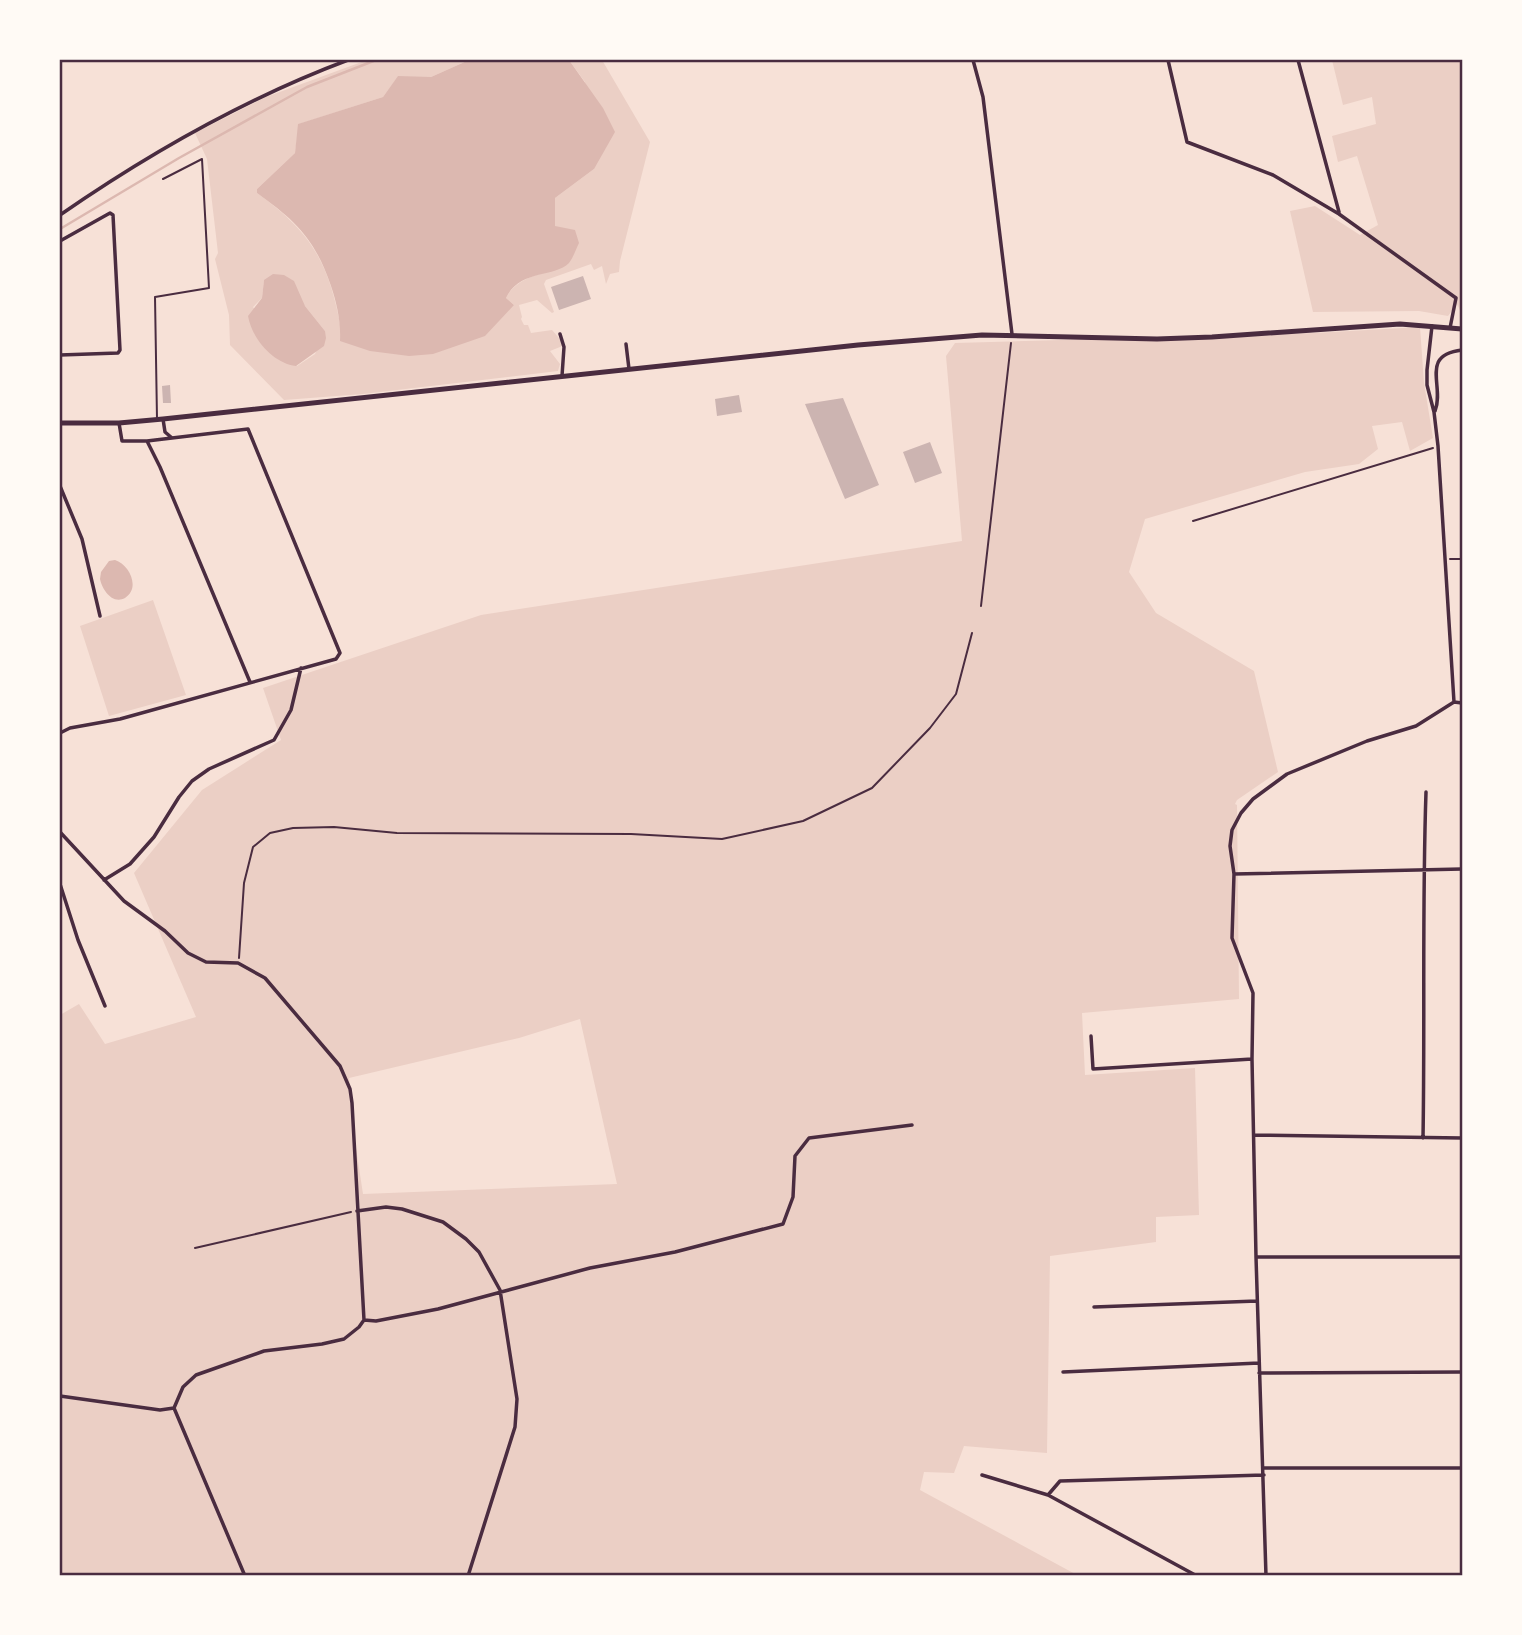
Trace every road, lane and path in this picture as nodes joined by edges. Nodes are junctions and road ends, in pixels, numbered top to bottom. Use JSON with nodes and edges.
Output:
{"nodes":[{"id":1,"x":348,"y":60,"type":"edge"},
{"id":2,"x":973,"y":60,"type":"edge"},
{"id":3,"x":1168,"y":60,"type":"edge"},
{"id":4,"x":1298,"y":60,"type":"edge"},
{"id":5,"x":163,"y":179,"type":"dead end"},
{"id":6,"x":1339,"y":214,"type":"junction"},
{"id":7,"x":60,"y":215,"type":"edge"},
{"id":8,"x":60,"y":241,"type":"edge"},
{"id":9,"x":1432,"y":326,"type":"junction"},
{"id":10,"x":1450,"y":328,"type":"junction"},
{"id":11,"x":1462,"y":329,"type":"edge"},
{"id":12,"x":560,"y":334,"type":"dead end"},
{"id":13,"x":1012,"y":334,"type":"junction"},
{"id":14,"x":626,"y":344,"type":"dead end"},
{"id":15,"x":1462,"y":351,"type":"edge"},
{"id":16,"x":60,"y":355,"type":"edge"},
{"id":17,"x":629,"y":369,"type":"junction"},
{"id":18,"x":562,"y":376,"type":"junction"},
{"id":19,"x":1434,"y":412,"type":"junction"},
{"id":20,"x":160,"y":420,"type":"junction"},
{"id":21,"x":60,"y":423,"type":"edge"},
{"id":22,"x":119,"y":423,"type":"junction"},
{"id":23,"x":172,"y":438,"type":"junction"},
{"id":24,"x":147,"y":440,"type":"junction"},
{"id":25,"x":1438,"y":446,"type":"junction"},
{"id":26,"x":60,"y":486,"type":"edge"},
{"id":27,"x":1193,"y":521,"type":"dead end"},
{"id":28,"x":1446,"y":559,"type":"junction"},
{"id":29,"x":1462,"y":559,"type":"edge"},
{"id":30,"x":981,"y":606,"type":"dead end"},
{"id":31,"x":100,"y":616,"type":"dead end"},
{"id":32,"x":972,"y":633,"type":"dead end"},
{"id":33,"x":301,"y":668,"type":"junction"},
{"id":34,"x":250,"y":682,"type":"junction"},
{"id":35,"x":1454,"y":702,"type":"junction"},
{"id":36,"x":1462,"y":703,"type":"edge"},
{"id":37,"x":60,"y":733,"type":"edge"},
{"id":38,"x":1426,"y":792,"type":"dead end"},
{"id":39,"x":60,"y":832,"type":"edge"},
{"id":40,"x":1462,"y":869,"type":"edge"},
{"id":41,"x":1423,"y":870,"type":"junction"},
{"id":42,"x":1234,"y":874,"type":"junction"},
{"id":43,"x":104,"y":880,"type":"junction"},
{"id":44,"x":60,"y":884,"type":"edge"},
{"id":45,"x":238,"y":963,"type":"junction"},
{"id":46,"x":105,"y":1006,"type":"dead end"},
{"id":47,"x":1091,"y":1036,"type":"dead end"},
{"id":48,"x":1252,"y":1059,"type":"junction"},
{"id":49,"x":912,"y":1125,"type":"dead end"},
{"id":50,"x":1255,"y":1135,"type":"junction"},
{"id":51,"x":1423,"y":1138,"type":"junction"},
{"id":52,"x":1462,"y":1138,"type":"edge"},
{"id":53,"x":357,"y":1210,"type":"junction"},
{"id":54,"x":195,"y":1248,"type":"dead end"},
{"id":55,"x":1256,"y":1257,"type":"junction"},
{"id":56,"x":1462,"y":1257,"type":"edge"},
{"id":57,"x":500,"y":1290,"type":"junction"},
{"id":58,"x":1257,"y":1301,"type":"junction"},
{"id":59,"x":1094,"y":1307,"type":"dead end"},
{"id":60,"x":364,"y":1320,"type":"junction"},
{"id":61,"x":1259,"y":1363,"type":"junction"},
{"id":62,"x":1063,"y":1372,"type":"dead end"},
{"id":63,"x":1462,"y":1372,"type":"edge"},
{"id":64,"x":1259,"y":1373,"type":"junction"},
{"id":65,"x":60,"y":1396,"type":"edge"},
{"id":66,"x":174,"y":1408,"type":"junction"},
{"id":67,"x":1264,"y":1468,"type":"junction"},
{"id":68,"x":1462,"y":1468,"type":"edge"},
{"id":69,"x":982,"y":1475,"type":"dead end"},
{"id":70,"x":1264,"y":1475,"type":"junction"},
{"id":71,"x":1048,"y":1495,"type":"junction"},
{"id":72,"x":245,"y":1576,"type":"edge"},
{"id":73,"x":468,"y":1576,"type":"edge"},
{"id":74,"x":1197,"y":1576,"type":"edge"},
{"id":75,"x":1266,"y":1576,"type":"edge"}],
"edges":[{"from":1,"to":7,"type":"street"},
{"from":2,"to":13,"type":"street"},
{"from":3,"to":6,"type":"street"},
{"from":4,"to":6,"type":"street"},
{"from":5,"to":20,"type":"lane"},
{"from":6,"to":10,"type":"street"},
{"from":8,"to":16,"type":"street"},
{"from":9,"to":10,"type":"main road"},
{"from":9,"to":13,"type":"main road"},
{"from":9,"to":19,"type":"street"},
{"from":10,"to":11,"type":"main road"},
{"from":12,"to":18,"type":"street"},
{"from":13,"to":17,"type":"main road"},
{"from":13,"to":30,"type":"path"},
{"from":14,"to":17,"type":"street"},
{"from":15,"to":19,"type":"street"},
{"from":17,"to":18,"type":"main road"},
{"from":18,"to":20,"type":"main road"},
{"from":19,"to":25,"type":"street"},
{"from":20,"to":22,"type":"main road"},
{"from":20,"to":23,"type":"street"},
{"from":21,"to":22,"type":"main road"},
{"from":22,"to":24,"type":"street"},
{"from":23,"to":24,"type":"street"},
{"from":23,"to":33,"type":"street"},
{"from":24,"to":34,"type":"street"},
{"from":25,"to":27,"type":"path"},
{"from":25,"to":28,"type":"street"},
{"from":26,"to":31,"type":"street"},
{"from":28,"to":29,"type":"path"},
{"from":28,"to":35,"type":"street"},
{"from":32,"to":45,"type":"path"},
{"from":33,"to":34,"type":"street"},
{"from":33,"to":43,"type":"street"},
{"from":34,"to":37,"type":"street"},
{"from":35,"to":36,"type":"street"},
{"from":35,"to":42,"type":"street"},
{"from":38,"to":41,"type":"street"},
{"from":39,"to":43,"type":"street"},
{"from":40,"to":41,"type":"street"},
{"from":41,"to":42,"type":"street"},
{"from":41,"to":51,"type":"street"},
{"from":42,"to":48,"type":"street"},
{"from":43,"to":45,"type":"street"},
{"from":44,"to":46,"type":"street"},
{"from":45,"to":53,"type":"street"},
{"from":47,"to":48,"type":"street"},
{"from":48,"to":50,"type":"street"},
{"from":49,"to":57,"type":"street"},
{"from":50,"to":51,"type":"street"},
{"from":50,"to":55,"type":"street"},
{"from":51,"to":52,"type":"street"},
{"from":53,"to":54,"type":"path"},
{"from":53,"to":57,"type":"street"},
{"from":53,"to":60,"type":"street"},
{"from":55,"to":56,"type":"street"},
{"from":55,"to":58,"type":"street"},
{"from":57,"to":60,"type":"street"},
{"from":57,"to":73,"type":"street"},
{"from":58,"to":59,"type":"street"},
{"from":58,"to":61,"type":"street"},
{"from":60,"to":66,"type":"street"},
{"from":61,"to":62,"type":"street"},
{"from":61,"to":64,"type":"street"},
{"from":63,"to":64,"type":"street"},
{"from":64,"to":67,"type":"street"},
{"from":65,"to":66,"type":"street"},
{"from":66,"to":72,"type":"street"},
{"from":67,"to":68,"type":"street"},
{"from":67,"to":70,"type":"street"},
{"from":69,"to":71,"type":"street"},
{"from":70,"to":71,"type":"street"},
{"from":70,"to":75,"type":"street"},
{"from":71,"to":74,"type":"street"}]}
